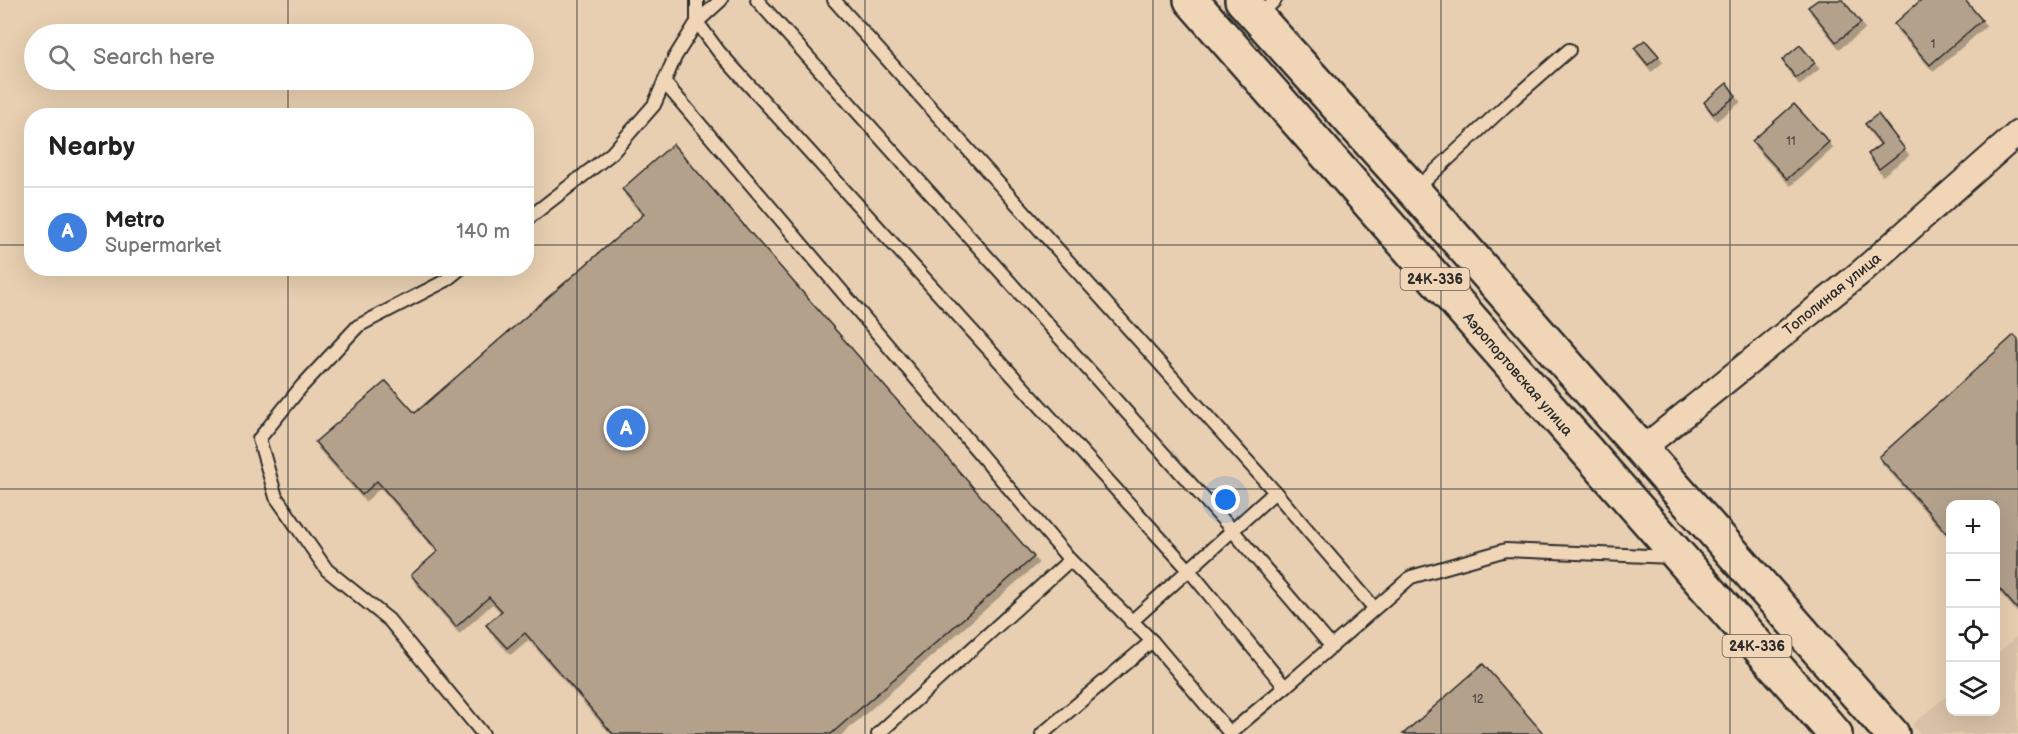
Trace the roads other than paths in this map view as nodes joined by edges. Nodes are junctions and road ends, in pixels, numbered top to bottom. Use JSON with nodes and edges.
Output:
{"nodes":[{"id":1,"x":697,"y":0,"type":"edge"},
{"id":2,"x":721,"y":0,"type":"edge"},
{"id":3,"x":757,"y":0,"type":"edge"},
{"id":4,"x":834,"y":0,"type":"edge"},
{"id":5,"x":1191,"y":0,"type":"edge"},
{"id":6,"x":1258,"y":6,"type":"edge"},
{"id":7,"x":697,"y":22,"type":"junction"},
{"id":8,"x":1569,"y":50,"type":"dead end"},
{"id":9,"x":664,"y":82,"type":"junction"},
{"id":10,"x":2018,"y":134,"type":"edge"},
{"id":11,"x":1414,"y":191,"type":"junction"},
{"id":12,"x":534,"y":214,"type":"edge"},
{"id":13,"x":451,"y":276,"type":"edge"},
{"id":14,"x":1642,"y":449,"type":"junction"},
{"id":15,"x":1275,"y":492,"type":"junction"},
{"id":16,"x":1233,"y":531,"type":"junction"},
{"id":17,"x":1679,"y":557,"type":"junction"},
{"id":18,"x":1070,"y":560,"type":"junction"},
{"id":19,"x":1189,"y":570,"type":"junction"},
{"id":20,"x":1370,"y":603,"type":"dead end"},
{"id":21,"x":1131,"y":621,"type":"junction"},
{"id":22,"x":1152,"y":641,"type":"junction"},
{"id":23,"x":1332,"y":647,"type":"junction"},
{"id":24,"x":1285,"y":687,"type":"junction"},
{"id":25,"x":1230,"y":733,"type":"edge"},
{"id":26,"x":483,"y":734,"type":"edge"},
{"id":27,"x":878,"y":734,"type":"edge"},
{"id":28,"x":1042,"y":734,"type":"edge"},
{"id":29,"x":1836,"y":734,"type":"edge"},
{"id":30,"x":1892,"y":734,"type":"edge"}],
"edges":[{"from":1,"to":7,"type":"lane"},
{"from":2,"to":7,"type":"lane"},
{"from":3,"to":16,"type":"lane"},
{"from":4,"to":15,"type":"lane"},
{"from":5,"to":17,"type":"main road","name":"Аэропортовская улица","number":"24К-336"},
{"from":6,"to":11,"type":"main road","number":"24К-336"},
{"from":7,"to":9,"type":"lane"},
{"from":7,"to":19,"type":"lane"},
{"from":8,"to":11,"type":"lane"},
{"from":9,"to":12,"type":"lane"},
{"from":9,"to":18,"type":"lane"},
{"from":10,"to":14,"type":"street","name":"Тополиная улица"},
{"from":11,"to":14,"type":"main road","number":"24К-336"},
{"from":13,"to":26,"type":"lane"},
{"from":14,"to":30,"type":"main road","number":"24К-336"},
{"from":15,"to":16,"type":"lane"},
{"from":15,"to":20,"type":"lane"},
{"from":16,"to":19,"type":"lane"},
{"from":16,"to":23,"type":"lane"},
{"from":17,"to":23,"type":"lane"},
{"from":17,"to":29,"type":"main road","number":"24К-336"},
{"from":18,"to":21,"type":"lane"},
{"from":18,"to":27,"type":"lane"},
{"from":19,"to":21,"type":"lane"},
{"from":19,"to":24,"type":"lane"},
{"from":21,"to":22,"type":"lane"},
{"from":22,"to":25,"type":"lane"},
{"from":22,"to":28,"type":"lane"},
{"from":23,"to":24,"type":"lane"},
{"from":24,"to":25,"type":"lane"}]}
